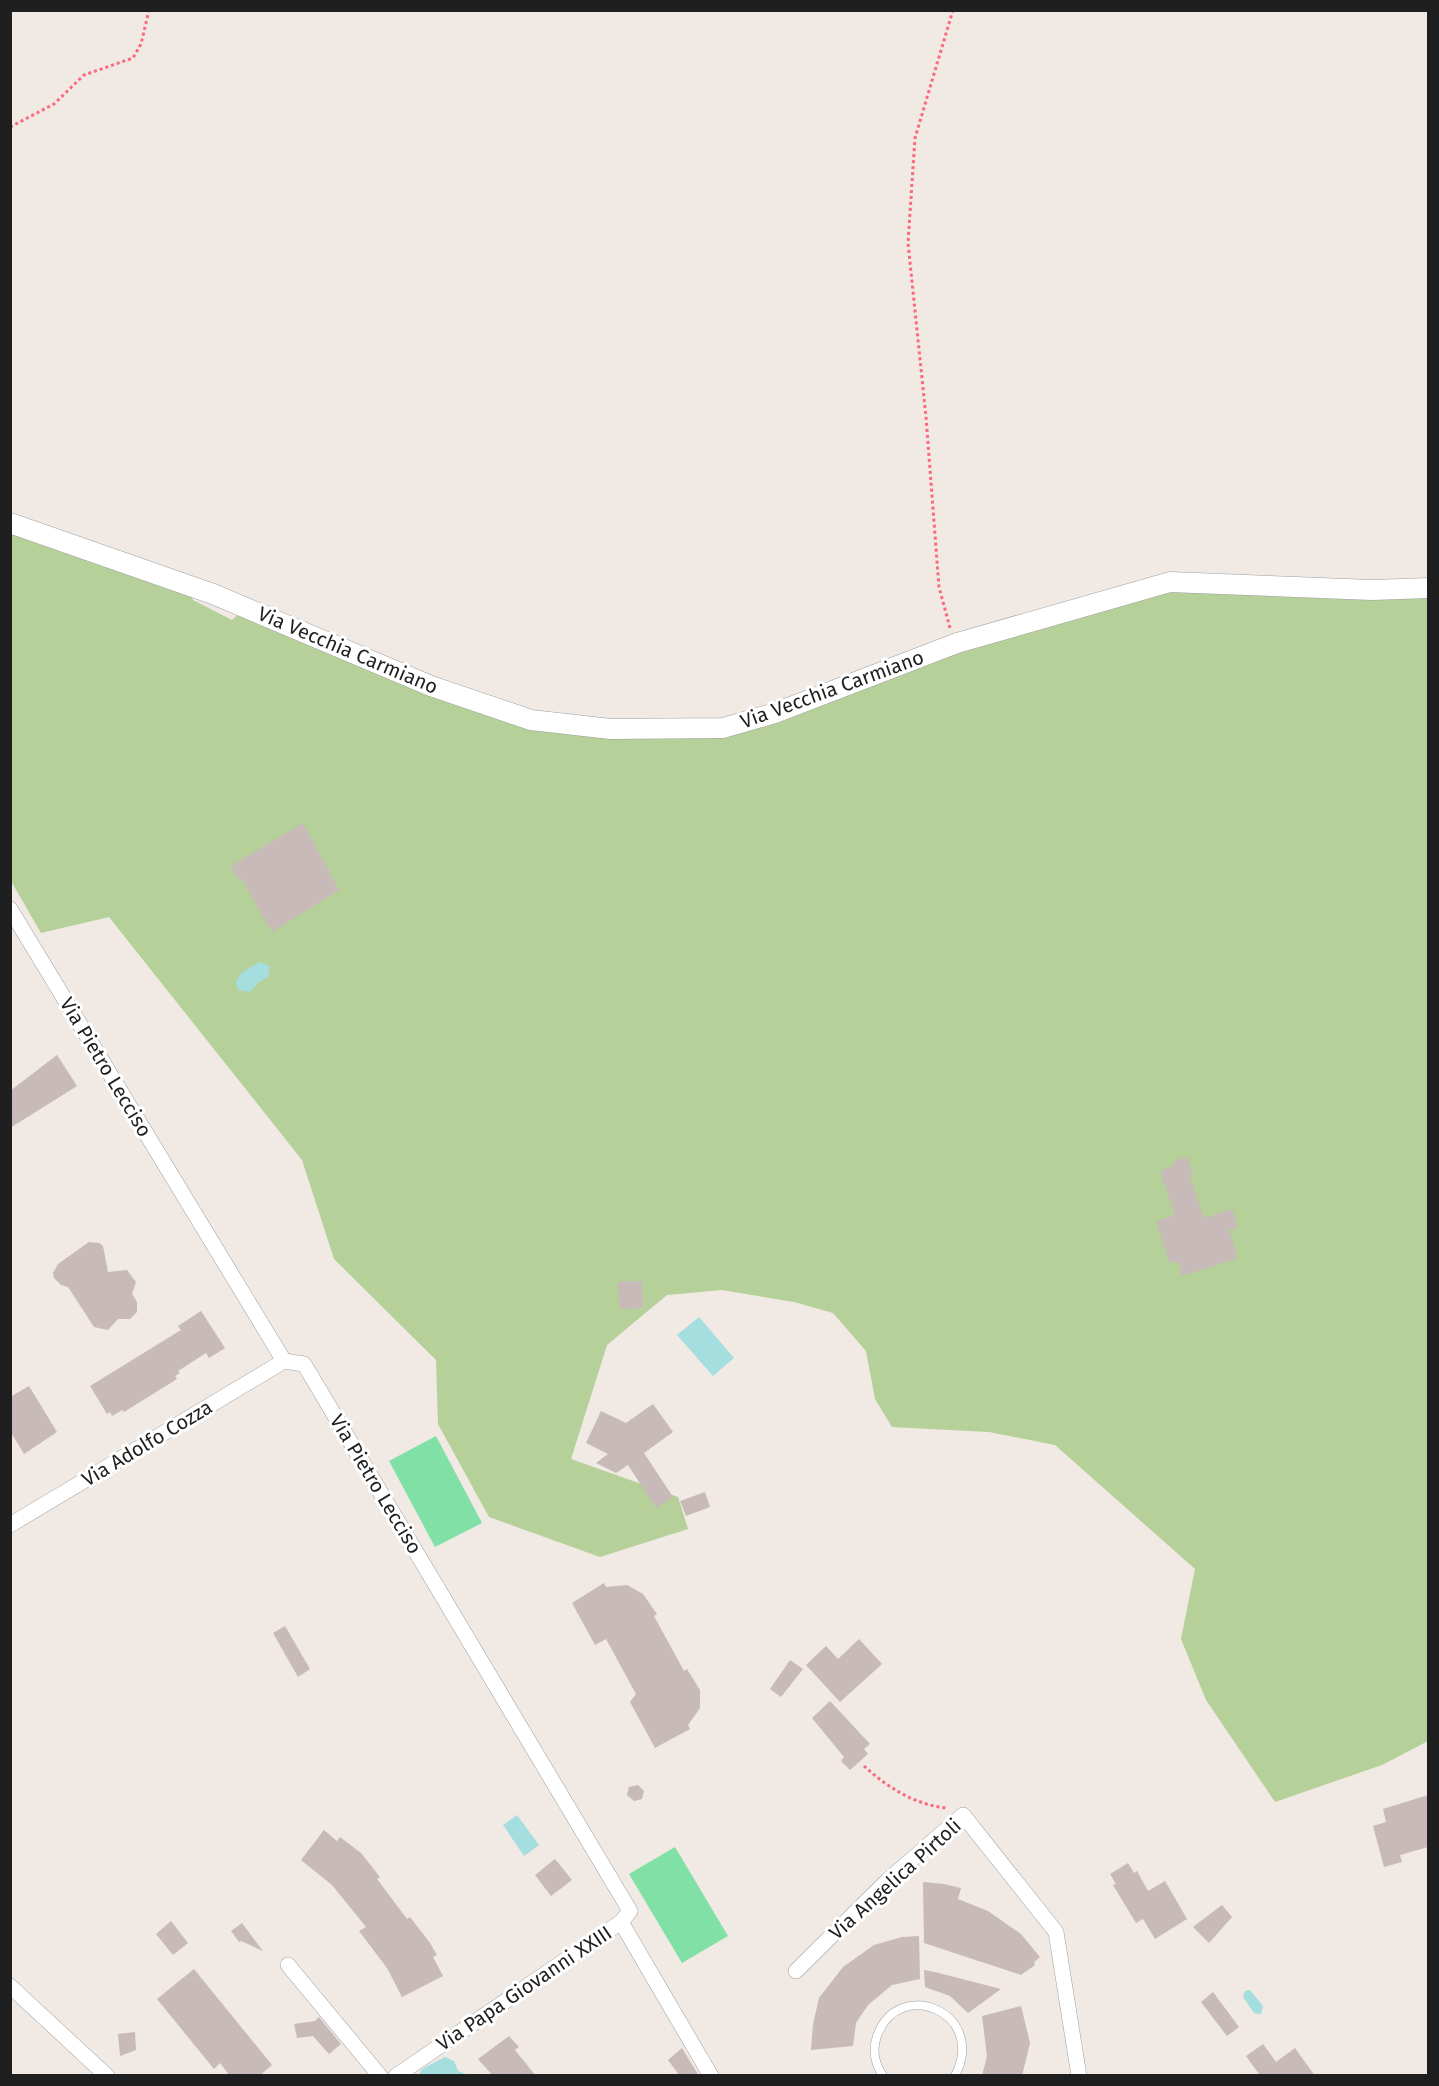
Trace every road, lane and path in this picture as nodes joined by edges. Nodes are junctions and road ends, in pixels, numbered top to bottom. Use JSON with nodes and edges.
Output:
{"nodes":[{"id":1,"x":149,"y":10,"type":"edge"},
{"id":2,"x":953,"y":10,"type":"edge"},
{"id":3,"x":10,"y":127,"type":"edge"},
{"id":4,"x":10,"y":523,"type":"edge"},
{"id":5,"x":1428,"y":588,"type":"edge"},
{"id":6,"x":957,"y":643,"type":"junction"},
{"id":7,"x":10,"y":909,"type":"edge"},
{"id":8,"x":284,"y":1361,"type":"junction"},
{"id":9,"x":10,"y":1525,"type":"edge"},
{"id":10,"x":864,"y":1766,"type":"dead end"},
{"id":11,"x":957,"y":1808,"type":"dead end"},
{"id":12,"x":621,"y":1922,"type":"junction"},
{"id":13,"x":288,"y":1965,"type":"dead end"},
{"id":14,"x":796,"y":1971,"type":"dead end"},
{"id":15,"x":10,"y":1986,"type":"edge"},
{"id":16,"x":107,"y":2076,"type":"edge"},
{"id":17,"x":380,"y":2076,"type":"edge"},
{"id":18,"x":396,"y":2076,"type":"edge"},
{"id":19,"x":711,"y":2076,"type":"edge"},
{"id":20,"x":883,"y":2076,"type":"edge"},
{"id":21,"x":955,"y":2076,"type":"edge"},
{"id":22,"x":1079,"y":2076,"type":"edge"}],
"edges":[{"from":1,"to":3,"type":"path"},
{"from":2,"to":6,"type":"path"},
{"from":4,"to":6,"type":"street","name":"Via Vecchia Carmiano"},
{"from":5,"to":6,"type":"street","name":"Via Vecchia Carmiano"},
{"from":7,"to":8,"type":"street","name":"Via Pietro Lecciso"},
{"from":8,"to":9,"type":"street","name":"Via Adolfo Cozza"},
{"from":8,"to":12,"type":"street","name":"Via Pietro Lecciso"},
{"from":10,"to":11,"type":"path"},
{"from":12,"to":18,"type":"street","name":"Via Papa Giovanni XXIII"},
{"from":12,"to":19,"type":"street"},
{"from":13,"to":17,"type":"street"},
{"from":14,"to":22,"type":"street","name":"Via Angelica Pirtoli"},
{"from":15,"to":16,"type":"street"},
{"from":20,"to":21,"type":"lane"}]}
